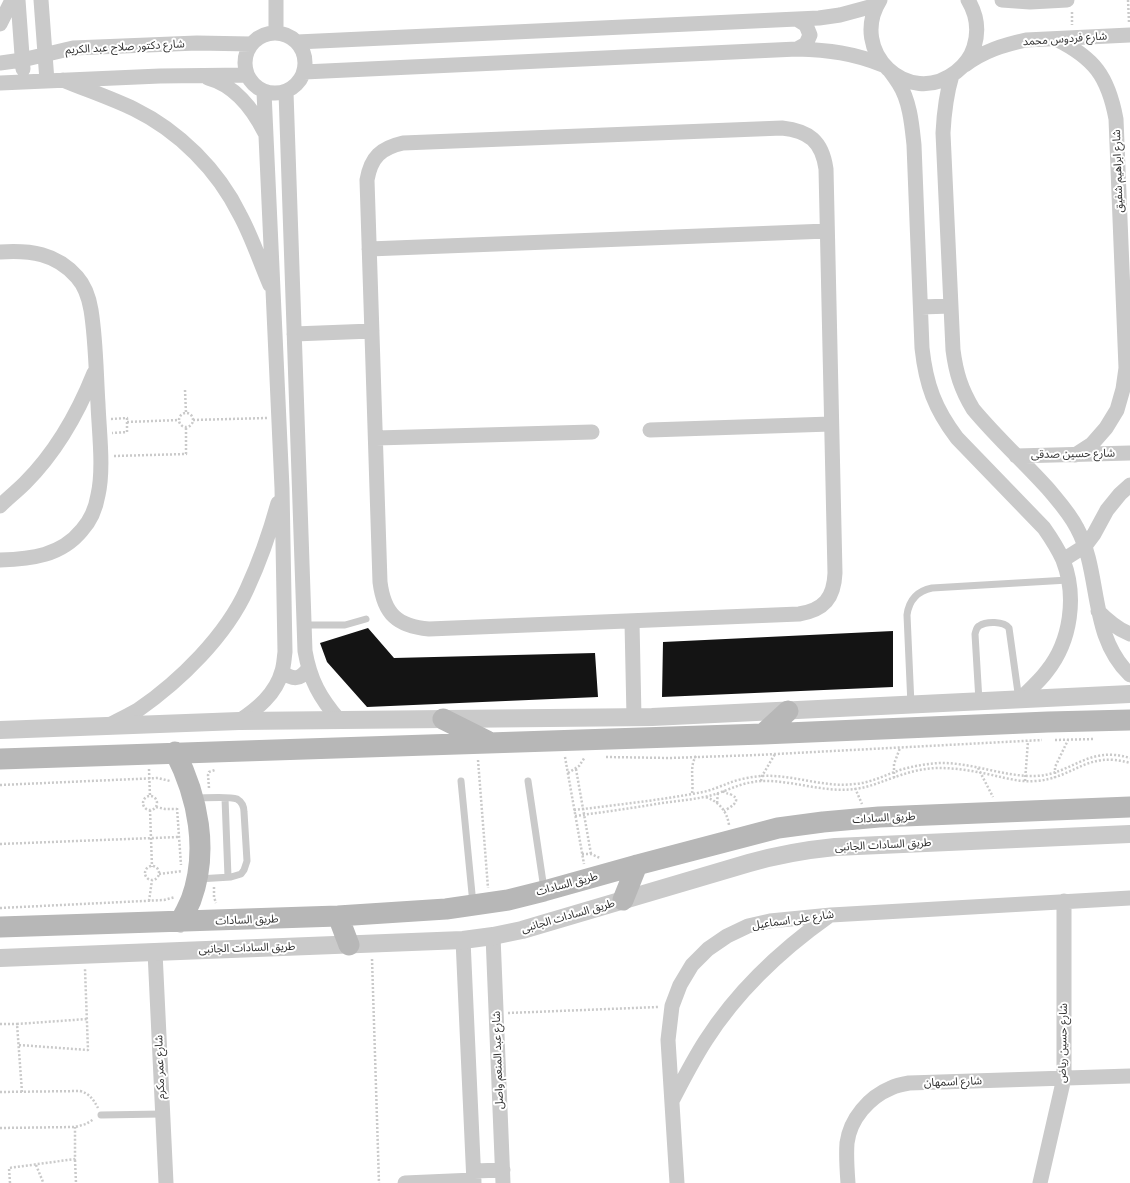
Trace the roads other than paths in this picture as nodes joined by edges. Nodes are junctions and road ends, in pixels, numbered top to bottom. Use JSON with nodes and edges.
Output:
{"nodes":[{"id":1,"x":12,"y":0,"type":"edge"},
{"id":2,"x":18,"y":0,"type":"edge"},
{"id":3,"x":41,"y":0,"type":"edge"},
{"id":4,"x":276,"y":0,"type":"edge"},
{"id":5,"x":968,"y":0,"type":"edge"},
{"id":6,"x":1002,"y":0,"type":"edge"},
{"id":7,"x":1057,"y":0,"type":"edge"},
{"id":8,"x":878,"y":2,"type":"edge"},
{"id":9,"x":1069,"y":4,"type":"edge"},
{"id":10,"x":798,"y":20,"type":"junction"},
{"id":11,"x":0,"y":24,"type":"edge"},
{"id":12,"x":276,"y":32,"type":"junction"},
{"id":13,"x":1130,"y":35,"type":"edge"},
{"id":14,"x":1056,"y":39,"type":"junction"},
{"id":15,"x":297,"y":42,"type":"junction"},
{"id":16,"x":251,"y":44,"type":"junction"},
{"id":17,"x":797,"y":49,"type":"junction"},
{"id":18,"x":45,"y":54,"type":"junction"},
{"id":19,"x":22,"y":60,"type":"junction"},
{"id":20,"x":0,"y":63,"type":"edge"},
{"id":21,"x":886,"y":68,"type":"junction"},
{"id":22,"x":304,"y":72,"type":"junction"},
{"id":23,"x":956,"y":72,"type":"junction"},
{"id":24,"x":199,"y":75,"type":"junction"},
{"id":25,"x":247,"y":75,"type":"junction"},
{"id":26,"x":63,"y":80,"type":"junction"},
{"id":27,"x":47,"y":81,"type":"junction"},
{"id":28,"x":24,"y":82,"type":"junction"},
{"id":29,"x":0,"y":83,"type":"edge"},
{"id":30,"x":264,"y":92,"type":"junction"},
{"id":31,"x":286,"y":92,"type":"junction"},
{"id":32,"x":267,"y":137,"type":"junction"},
{"id":33,"x":827,"y":231,"type":"junction"},
{"id":34,"x":369,"y":249,"type":"junction"},
{"id":35,"x":0,"y":252,"type":"edge"},
{"id":36,"x":274,"y":295,"type":"junction"},
{"id":37,"x":951,"y":306,"type":"junction"},
{"id":38,"x":921,"y":307,"type":"junction"},
{"id":39,"x":372,"y":331,"type":"junction"},
{"id":40,"x":294,"y":334,"type":"junction"},
{"id":41,"x":96,"y":370,"type":"junction"},
{"id":42,"x":296,"y":380,"type":"junction"},
{"id":43,"x":278,"y":381,"type":"junction"},
{"id":44,"x":831,"y":424,"type":"junction"},
{"id":45,"x":650,"y":430,"type":"dead end"},
{"id":46,"x":592,"y":432,"type":"dead end"},
{"id":47,"x":376,"y":438,"type":"junction"},
{"id":48,"x":1130,"y":453,"type":"edge"},
{"id":49,"x":1075,"y":455,"type":"junction"},
{"id":50,"x":1016,"y":456,"type":"junction"},
{"id":51,"x":1130,"y":485,"type":"edge"},
{"id":52,"x":282,"y":488,"type":"junction"},
{"id":53,"x":0,"y":506,"type":"edge"},
{"id":54,"x":1085,"y":546,"type":"junction"},
{"id":55,"x":0,"y":560,"type":"edge"},
{"id":56,"x":1063,"y":560,"type":"junction"},
{"id":57,"x":1068,"y":580,"type":"junction"},
{"id":58,"x":1098,"y":611,"type":"junction"},
{"id":59,"x":366,"y":619,"type":"dead end"},
{"id":60,"x":632,"y":622,"type":"junction"},
{"id":61,"x":304,"y":625,"type":"junction"},
{"id":62,"x":1130,"y":634,"type":"edge"},
{"id":63,"x":308,"y":669,"type":"junction"},
{"id":64,"x":282,"y":672,"type":"junction"},
{"id":65,"x":1130,"y":675,"type":"edge"},
{"id":66,"x":1130,"y":694,"type":"edge"},
{"id":67,"x":1019,"y":700,"type":"junction"},
{"id":68,"x":979,"y":702,"type":"junction"},
{"id":69,"x":911,"y":705,"type":"junction"},
{"id":70,"x":788,"y":711,"type":"junction"},
{"id":71,"x":634,"y":717,"type":"junction"},
{"id":72,"x":443,"y":719,"type":"junction"},
{"id":73,"x":339,"y":720,"type":"junction"},
{"id":74,"x":1130,"y":720,"type":"edge"},
{"id":75,"x":239,"y":721,"type":"junction"},
{"id":76,"x":108,"y":726,"type":"junction"},
{"id":77,"x":0,"y":730,"type":"edge"},
{"id":78,"x":763,"y":734,"type":"junction"},
{"id":79,"x":489,"y":742,"type":"junction"},
{"id":80,"x":175,"y":752,"type":"junction"},
{"id":81,"x":0,"y":759,"type":"edge"},
{"id":82,"x":461,"y":781,"type":"dead end"},
{"id":83,"x":528,"y":781,"type":"dead end"},
{"id":84,"x":225,"y":798,"type":"junction"},
{"id":85,"x":189,"y":802,"type":"junction"},
{"id":86,"x":1130,"y":807,"type":"edge"},
{"id":87,"x":1130,"y":834,"type":"edge"},
{"id":88,"x":637,"y":865,"type":"junction"},
{"id":89,"x":193,"y":877,"type":"junction"},
{"id":90,"x":228,"y":877,"type":"junction"},
{"id":91,"x":544,"y":891,"type":"junction"},
{"id":92,"x":1130,"y":898,"type":"edge"},
{"id":93,"x":481,"y":900,"type":"junction"},
{"id":94,"x":624,"y":900,"type":"junction"},
{"id":95,"x":1064,"y":901,"type":"junction"},
{"id":96,"x":831,"y":915,"type":"junction"},
{"id":97,"x":338,"y":916,"type":"junction"},
{"id":98,"x":180,"y":922,"type":"junction"},
{"id":99,"x":0,"y":927,"type":"edge"},
{"id":100,"x":493,"y":936,"type":"junction"},
{"id":101,"x":463,"y":940,"type":"junction"},
{"id":102,"x":349,"y":945,"type":"junction"},
{"id":103,"x":155,"y":952,"type":"junction"},
{"id":104,"x":0,"y":958,"type":"edge"},
{"id":105,"x":1130,"y":1076,"type":"edge"},
{"id":106,"x":1064,"y":1078,"type":"junction"},
{"id":107,"x":672,"y":1102,"type":"junction"},
{"id":108,"x":162,"y":1114,"type":"junction"},
{"id":109,"x":102,"y":1115,"type":"road end"},
{"id":110,"x":503,"y":1176,"type":"edge"},
{"id":111,"x":474,"y":1178,"type":"edge"},
{"id":112,"x":166,"y":1183,"type":"edge"},
{"id":113,"x":406,"y":1183,"type":"edge"},
{"id":114,"x":677,"y":1183,"type":"edge"},
{"id":115,"x":848,"y":1183,"type":"edge"},
{"id":116,"x":1040,"y":1183,"type":"edge"}],
"edges":[{"from":1,"to":11,"type":"street"},
{"from":2,"to":19,"type":"street"},
{"from":3,"to":18,"type":"street"},
{"from":4,"to":12,"type":"street"},
{"from":5,"to":23,"type":"street"},
{"from":6,"to":7,"type":"street"},
{"from":7,"to":9,"type":"street"},
{"from":8,"to":10,"type":"street"},
{"from":8,"to":21,"type":"street"},
{"from":10,"to":15,"type":"street"},
{"from":10,"to":17,"type":"street"},
{"from":12,"to":15,"type":"street"},
{"from":12,"to":16,"type":"street"},
{"from":13,"to":14,"type":"street","name":"شارع فردوس محمد"},
{"from":14,"to":23,"type":"street","name":"شارع فردوس محمد"},
{"from":14,"to":49,"type":"street","name":"شارع ابراهيم شفيق"},
{"from":15,"to":22,"type":"street"},
{"from":16,"to":18,"type":"street","name":"شارع دكتور صلاح عبد الكريم"},
{"from":16,"to":25,"type":"street"},
{"from":17,"to":21,"type":"street","name":"شارع فردوس محمد"},
{"from":17,"to":22,"type":"street","name":"شارع فردوس محمد"},
{"from":18,"to":19,"type":"street","name":"شارع دكتور صلاح عبد الكريم"},
{"from":18,"to":27,"type":"street"},
{"from":19,"to":20,"type":"street","name":"شارع دكتور صلاح عبد الكريم"},
{"from":19,"to":28,"type":"street"},
{"from":21,"to":23,"type":"street","name":"شارع فردوس محمد"},
{"from":21,"to":38,"type":"street"},
{"from":22,"to":31,"type":"street"},
{"from":23,"to":37,"type":"street"},
{"from":24,"to":25,"type":"street"},
{"from":24,"to":26,"type":"street"},
{"from":24,"to":32,"type":"street"},
{"from":25,"to":30,"type":"street"},
{"from":26,"to":27,"type":"street"},
{"from":26,"to":36,"type":"street"},
{"from":27,"to":28,"type":"street"},
{"from":28,"to":29,"type":"street"},
{"from":30,"to":31,"type":"street"},
{"from":30,"to":32,"type":"street"},
{"from":31,"to":40,"type":"street"},
{"from":32,"to":36,"type":"street"},
{"from":33,"to":34,"type":"street"},
{"from":33,"to":34,"type":"street"},
{"from":33,"to":44,"type":"street"},
{"from":34,"to":39,"type":"street"},
{"from":35,"to":41,"type":"street"},
{"from":36,"to":43,"type":"street"},
{"from":37,"to":38,"type":"street"},
{"from":37,"to":50,"type":"street"},
{"from":38,"to":56,"type":"street"},
{"from":39,"to":40,"type":"street"},
{"from":39,"to":47,"type":"street"},
{"from":40,"to":42,"type":"street"},
{"from":41,"to":53,"type":"street"},
{"from":41,"to":55,"type":"street"},
{"from":42,"to":43,"type":"street"},
{"from":42,"to":61,"type":"street"},
{"from":43,"to":52,"type":"street"},
{"from":44,"to":45,"type":"street"},
{"from":44,"to":60,"type":"street"},
{"from":46,"to":47,"type":"street"},
{"from":47,"to":60,"type":"street"},
{"from":48,"to":49,"type":"street","name":"شارع حسين صدقى"},
{"from":49,"to":50,"type":"street","name":"شارع حسين صدقى"},
{"from":50,"to":54,"type":"street"},
{"from":51,"to":54,"type":"street"},
{"from":52,"to":64,"type":"street"},
{"from":52,"to":76,"type":"street"},
{"from":54,"to":56,"type":"street"},
{"from":54,"to":58,"type":"street"},
{"from":56,"to":57,"type":"street"},
{"from":57,"to":67,"type":"street"},
{"from":57,"to":69,"type":"lane"},
{"from":58,"to":62,"type":"street"},
{"from":58,"to":65,"type":"street"},
{"from":59,"to":61,"type":"lane"},
{"from":60,"to":71,"type":"street"},
{"from":61,"to":63,"type":"street"},
{"from":63,"to":64,"type":"street"},
{"from":63,"to":73,"type":"street"},
{"from":64,"to":75,"type":"street"},
{"from":66,"to":67,"type":"street"},
{"from":67,"to":68,"type":"street"},
{"from":67,"to":68,"type":"lane"},
{"from":68,"to":69,"type":"street"},
{"from":69,"to":70,"type":"street"},
{"from":70,"to":71,"type":"street"},
{"from":70,"to":78,"type":"main road"},
{"from":71,"to":72,"type":"street"},
{"from":72,"to":73,"type":"street"},
{"from":72,"to":79,"type":"main road"},
{"from":73,"to":75,"type":"street"},
{"from":74,"to":78,"type":"main road"},
{"from":75,"to":76,"type":"street"},
{"from":76,"to":77,"type":"street"},
{"from":78,"to":79,"type":"main road"},
{"from":79,"to":80,"type":"main road"},
{"from":80,"to":81,"type":"main road"},
{"from":80,"to":85,"type":"main road"},
{"from":82,"to":93,"type":"lane"},
{"from":83,"to":91,"type":"lane"},
{"from":84,"to":85,"type":"lane"},
{"from":84,"to":90,"type":"lane"},
{"from":84,"to":90,"type":"lane"},
{"from":85,"to":89,"type":"main road"},
{"from":86,"to":88,"type":"main road","name":"طريق السادات"},
{"from":87,"to":94,"type":"street","name":"طريق السادات الجانبى"},
{"from":88,"to":91,"type":"main road","name":"طريق السادات"},
{"from":88,"to":94,"type":"main road"},
{"from":89,"to":90,"type":"lane"},
{"from":89,"to":98,"type":"main road"},
{"from":91,"to":93,"type":"main road","name":"طريق السادات"},
{"from":92,"to":95,"type":"street","name":"شارع على اسماعيل"},
{"from":93,"to":97,"type":"main road","name":"طريق السادات"},
{"from":94,"to":100,"type":"street","name":"طريق السادات الجانبى"},
{"from":95,"to":96,"type":"street","name":"شارع على اسماعيل"},
{"from":95,"to":106,"type":"street","name":"شارع حسين رياض"},
{"from":96,"to":107,"type":"street"},
{"from":96,"to":107,"type":"street","name":"شارع على اسماعيل"},
{"from":97,"to":98,"type":"main road","name":"طريق السادات"},
{"from":97,"to":102,"type":"main road"},
{"from":98,"to":99,"type":"main road","name":"طريق السادات"},
{"from":100,"to":101,"type":"street","name":"طريق السادات الجانبى"},
{"from":100,"to":110,"type":"street","name":"شارع عبد المنعم واصل"},
{"from":101,"to":102,"type":"street","name":"طريق السادات الجانبى"},
{"from":101,"to":111,"type":"street"},
{"from":102,"to":103,"type":"street","name":"طريق السادات الجانبى"},
{"from":103,"to":104,"type":"street","name":"طريق السادات الجانبى"},
{"from":103,"to":108,"type":"street","name":"شارع عمر مكرم"},
{"from":105,"to":106,"type":"street","name":"شارع اسمهان"},
{"from":106,"to":115,"type":"street","name":"شارع اسمهان"},
{"from":106,"to":116,"type":"street","name":"شارع حسين رياض"},
{"from":107,"to":114,"type":"street","name":"شارع على اسماعيل"},
{"from":108,"to":109,"type":"lane"},
{"from":108,"to":112,"type":"street","name":"شارع عمر مكرم"},
{"from":110,"to":111,"type":"street"},
{"from":111,"to":113,"type":"street"}]}
